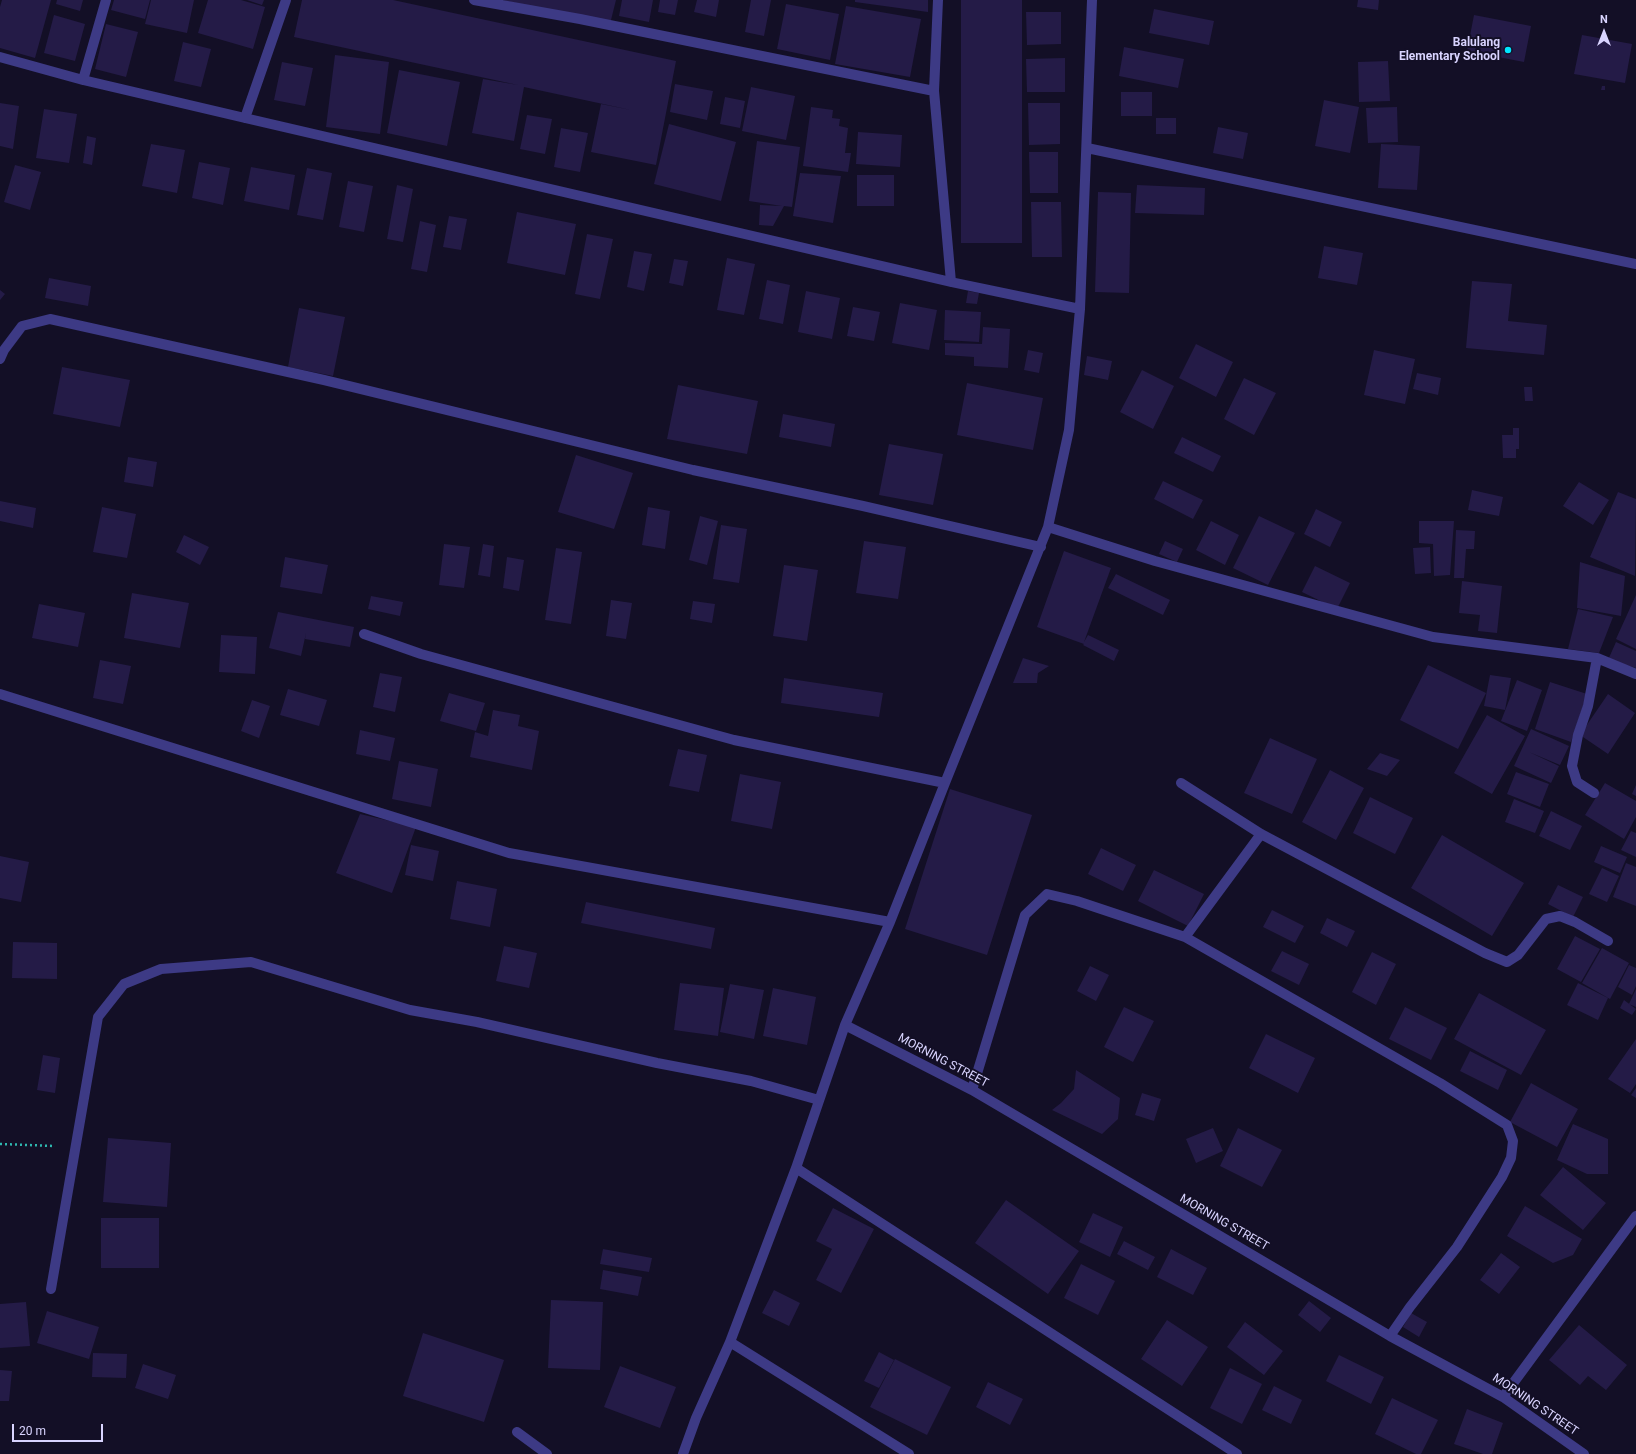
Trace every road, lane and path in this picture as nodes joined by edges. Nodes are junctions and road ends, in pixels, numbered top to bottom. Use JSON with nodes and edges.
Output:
{"nodes":[{"id":1,"x":106,"y":0,"type":"edge"},
{"id":2,"x":286,"y":0,"type":"edge"},
{"id":3,"x":474,"y":0,"type":"edge"},
{"id":4,"x":938,"y":0,"type":"edge"},
{"id":5,"x":1092,"y":0,"type":"edge"},
{"id":6,"x":0,"y":57,"type":"edge"},
{"id":7,"x":83,"y":80,"type":"junction"},
{"id":8,"x":934,"y":91,"type":"junction"},
{"id":9,"x":245,"y":118,"type":"junction"},
{"id":10,"x":1087,"y":148,"type":"junction"},
{"id":11,"x":1636,"y":264,"type":"edge"},
{"id":12,"x":951,"y":282,"type":"junction"},
{"id":13,"x":1080,"y":308,"type":"junction"},
{"id":14,"x":0,"y":359,"type":"edge"},
{"id":15,"x":1048,"y":527,"type":"junction"},
{"id":16,"x":1041,"y":547,"type":"junction"},
{"id":17,"x":364,"y":634,"type":"dead end"},
{"id":18,"x":1596,"y":658,"type":"junction"},
{"id":19,"x":1636,"y":674,"type":"edge"},
{"id":20,"x":0,"y":694,"type":"edge"},
{"id":21,"x":944,"y":783,"type":"junction"},
{"id":22,"x":1181,"y":783,"type":"dead end"},
{"id":23,"x":1594,"y":793,"type":"dead end"},
{"id":24,"x":1262,"y":834,"type":"junction"},
{"id":25,"x":890,"y":922,"type":"junction"},
{"id":26,"x":1185,"y":937,"type":"junction"},
{"id":27,"x":1608,"y":941,"type":"dead end"},
{"id":28,"x":845,"y":1025,"type":"junction"},
{"id":29,"x":972,"y":1090,"type":"junction"},
{"id":30,"x":819,"y":1100,"type":"junction"},
{"id":31,"x":0,"y":1144,"type":"edge"},
{"id":32,"x":77,"y":1146,"type":"junction"},
{"id":33,"x":796,"y":1168,"type":"junction"},
{"id":34,"x":1636,"y":1216,"type":"edge"},
{"id":35,"x":51,"y":1289,"type":"dead end"},
{"id":36,"x":1390,"y":1336,"type":"junction"},
{"id":37,"x":730,"y":1342,"type":"junction"},
{"id":38,"x":1503,"y":1397,"type":"junction"},
{"id":39,"x":517,"y":1432,"type":"dead end"},
{"id":40,"x":547,"y":1454,"type":"edge"},
{"id":41,"x":683,"y":1454,"type":"edge"},
{"id":42,"x":909,"y":1454,"type":"edge"},
{"id":43,"x":1237,"y":1454,"type":"edge"},
{"id":44,"x":1584,"y":1454,"type":"edge"}],
"edges":[{"from":1,"to":7,"type":"street"},
{"from":2,"to":9,"type":"street"},
{"from":3,"to":8,"type":"street"},
{"from":4,"to":8,"type":"street"},
{"from":5,"to":10,"type":"street"},
{"from":6,"to":7,"type":"street"},
{"from":7,"to":9,"type":"street"},
{"from":8,"to":12,"type":"street"},
{"from":9,"to":12,"type":"street"},
{"from":10,"to":11,"type":"street"},
{"from":10,"to":13,"type":"street"},
{"from":12,"to":13,"type":"street"},
{"from":13,"to":15,"type":"street"},
{"from":14,"to":16,"type":"street"},
{"from":15,"to":16,"type":"street"},
{"from":15,"to":18,"type":"street"},
{"from":16,"to":21,"type":"street"},
{"from":17,"to":21,"type":"street"},
{"from":18,"to":19,"type":"street"},
{"from":18,"to":23,"type":"street"},
{"from":20,"to":25,"type":"street"},
{"from":21,"to":25,"type":"street"},
{"from":22,"to":24,"type":"street"},
{"from":24,"to":26,"type":"street"},
{"from":24,"to":27,"type":"street"},
{"from":25,"to":28,"type":"street"},
{"from":26,"to":29,"type":"street"},
{"from":26,"to":36,"type":"street"},
{"from":28,"to":29,"type":"street","name":"MORNING STREET"},
{"from":28,"to":30,"type":"street"},
{"from":29,"to":36,"type":"street","name":"MORNING STREET"},
{"from":30,"to":32,"type":"street"},
{"from":30,"to":33,"type":"street"},
{"from":31,"to":32,"type":"path"},
{"from":32,"to":35,"type":"street"},
{"from":33,"to":37,"type":"street"},
{"from":33,"to":43,"type":"street"},
{"from":34,"to":38,"type":"street"},
{"from":36,"to":38,"type":"street","name":"MORNING STREET"},
{"from":37,"to":41,"type":"street"},
{"from":37,"to":42,"type":"street"},
{"from":38,"to":44,"type":"street","name":"MORNING STREET"},
{"from":39,"to":40,"type":"street"}]}
